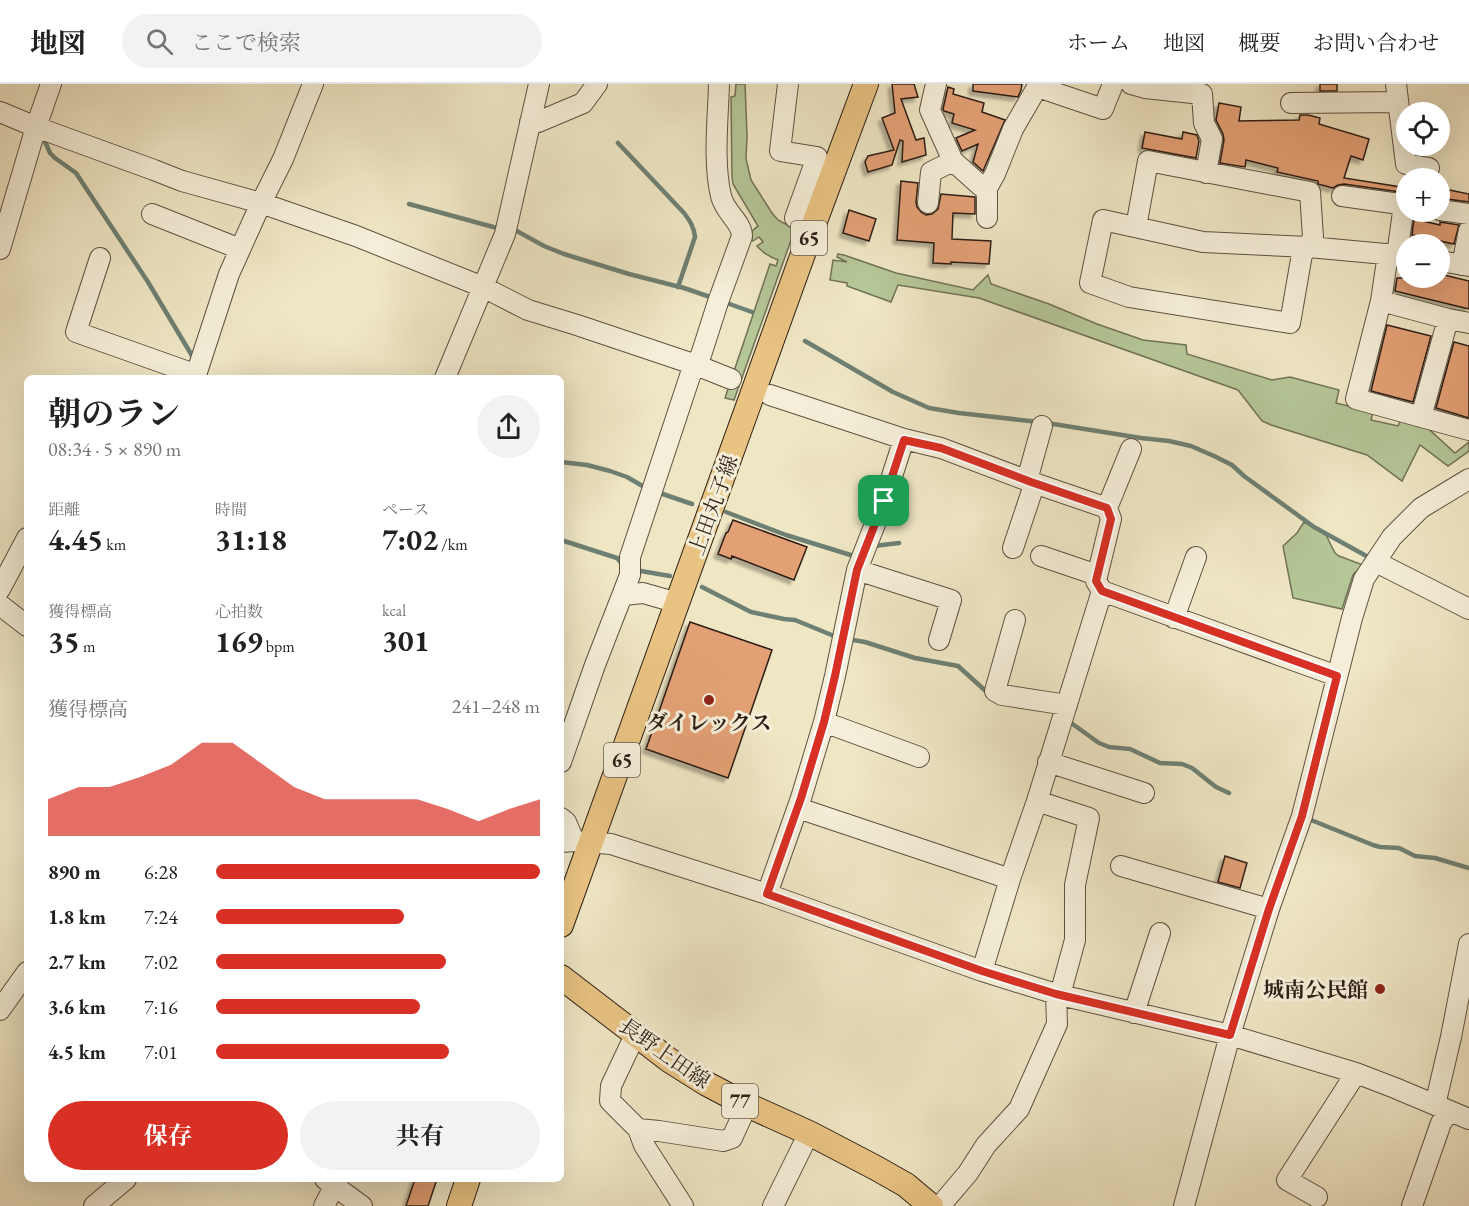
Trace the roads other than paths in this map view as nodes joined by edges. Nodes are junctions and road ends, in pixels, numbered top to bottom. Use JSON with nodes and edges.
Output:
{"nodes":[{"id":1,"x":51,"y":84,"type":"edge"},
{"id":2,"x":313,"y":84,"type":"edge"},
{"id":3,"x":539,"y":84,"type":"edge"},
{"id":4,"x":597,"y":84,"type":"edge"},
{"id":5,"x":719,"y":84,"type":"edge"},
{"id":6,"x":788,"y":84,"type":"edge"},
{"id":7,"x":866,"y":84,"type":"edge"},
{"id":8,"x":936,"y":84,"type":"edge"},
{"id":9,"x":1113,"y":84,"type":"edge"},
{"id":10,"x":1131,"y":84,"type":"edge"},
{"id":11,"x":1038,"y":85,"type":"edge"},
{"id":12,"x":1397,"y":93,"type":"edge"},
{"id":13,"x":1291,"y":103,"type":"dead end"},
{"id":14,"x":0,"y":112,"type":"edge"},
{"id":15,"x":530,"y":122,"type":"junction"},
{"id":16,"x":36,"y":127,"type":"junction"},
{"id":17,"x":953,"y":161,"type":"junction"},
{"id":18,"x":1429,"y":168,"type":"dead end"},
{"id":19,"x":1206,"y":173,"type":"junction"},
{"id":20,"x":987,"y":188,"type":"junction"},
{"id":21,"x":1342,"y":196,"type":"dead end"},
{"id":22,"x":928,"y":202,"type":"dead end"},
{"id":23,"x":261,"y":203,"type":"junction"},
{"id":24,"x":1396,"y":204,"type":"edge"},
{"id":25,"x":1450,"y":211,"type":"edge"},
{"id":26,"x":152,"y":214,"type":"dead end"},
{"id":27,"x":1469,"y":214,"type":"edge"},
{"id":28,"x":795,"y":218,"type":"dead end"},
{"id":29,"x":987,"y":218,"type":"dead end"},
{"id":30,"x":1136,"y":227,"type":"junction"},
{"id":31,"x":1469,"y":230,"type":"edge"},
{"id":32,"x":1309,"y":247,"type":"junction"},
{"id":33,"x":0,"y":249,"type":"edge"},
{"id":34,"x":240,"y":249,"type":"junction"},
{"id":35,"x":1396,"y":255,"type":"edge"},
{"id":36,"x":100,"y":258,"type":"dead end"},
{"id":37,"x":1396,"y":260,"type":"edge"},
{"id":38,"x":1450,"y":263,"type":"edge"},
{"id":39,"x":1465,"y":265,"type":"edge"},
{"id":40,"x":483,"y":288,"type":"junction"},
{"id":41,"x":1381,"y":301,"type":"junction"},
{"id":42,"x":1448,"y":319,"type":"junction"},
{"id":43,"x":1469,"y":323,"type":"edge"},
{"id":44,"x":696,"y":365,"type":"junction"},
{"id":45,"x":193,"y":375,"type":"edge"},
{"id":46,"x":196,"y":375,"type":"edge"},
{"id":47,"x":446,"y":375,"type":"edge"},
{"id":48,"x":731,"y":379,"type":"dead end"},
{"id":49,"x":770,"y":395,"type":"dead end"},
{"id":50,"x":1421,"y":417,"type":"junction"},
{"id":51,"x":1042,"y":426,"type":"dead end"},
{"id":52,"x":1469,"y":430,"type":"edge"},
{"id":53,"x":904,"y":440,"type":"junction"},
{"id":54,"x":1131,"y":450,"type":"dead end"},
{"id":55,"x":1469,"y":479,"type":"edge"},
{"id":56,"x":1031,"y":482,"type":"junction"},
{"id":57,"x":1107,"y":508,"type":"junction"},
{"id":58,"x":24,"y":544,"type":"edge"},
{"id":59,"x":1013,"y":548,"type":"dead end"},
{"id":60,"x":1041,"y":556,"type":"dead end"},
{"id":61,"x":1196,"y":557,"type":"dead end"},
{"id":62,"x":1376,"y":562,"type":"junction"},
{"id":63,"x":857,"y":570,"type":"junction"},
{"id":64,"x":1100,"y":583,"type":"junction"},
{"id":65,"x":0,"y":588,"type":"edge"},
{"id":66,"x":623,"y":595,"type":"junction"},
{"id":67,"x":678,"y":603,"type":"junction"},
{"id":68,"x":0,"y":605,"type":"edge"},
{"id":69,"x":1469,"y":609,"type":"edge"},
{"id":70,"x":1174,"y":618,"type":"junction"},
{"id":71,"x":1015,"y":620,"type":"dead end"},
{"id":72,"x":24,"y":624,"type":"edge"},
{"id":73,"x":939,"y":640,"type":"dead end"},
{"id":74,"x":1337,"y":676,"type":"junction"},
{"id":75,"x":1067,"y":705,"type":"junction"},
{"id":76,"x":824,"y":722,"type":"junction"},
{"id":77,"x":564,"y":753,"type":"edge"},
{"id":78,"x":919,"y":757,"type":"dead end"},
{"id":79,"x":1048,"y":762,"type":"junction"},
{"id":80,"x":1144,"y":793,"type":"dead end"},
{"id":81,"x":1036,"y":801,"type":"junction"},
{"id":82,"x":798,"y":808,"type":"junction"},
{"id":83,"x":564,"y":820,"type":"edge"},
{"id":84,"x":576,"y":842,"type":"edge"},
{"id":85,"x":1121,"y":866,"type":"dead end"},
{"id":86,"x":1010,"y":879,"type":"junction"},
{"id":87,"x":767,"y":894,"type":"junction"},
{"id":88,"x":564,"y":908,"type":"edge"},
{"id":89,"x":1269,"y":909,"type":"junction"},
{"id":90,"x":1160,"y":933,"type":"dead end"},
{"id":91,"x":1469,"y":944,"type":"edge"},
{"id":92,"x":982,"y":971,"type":"junction"},
{"id":93,"x":564,"y":979,"type":"edge"},
{"id":94,"x":24,"y":980,"type":"edge"},
{"id":95,"x":1058,"y":994,"type":"junction"},
{"id":96,"x":0,"y":1010,"type":"edge"},
{"id":97,"x":1134,"y":1013,"type":"junction"},
{"id":98,"x":635,"y":1035,"type":"junction"},
{"id":99,"x":1230,"y":1035,"type":"junction"},
{"id":100,"x":1356,"y":1073,"type":"junction"},
{"id":101,"x":747,"y":1105,"type":"junction"},
{"id":102,"x":1442,"y":1108,"type":"junction"},
{"id":103,"x":1469,"y":1119,"type":"edge"},
{"id":104,"x":638,"y":1129,"type":"junction"},
{"id":105,"x":809,"y":1133,"type":"junction"},
{"id":106,"x":122,"y":1182,"type":"edge"},
{"id":107,"x":333,"y":1182,"type":"edge"},
{"id":108,"x":334,"y":1182,"type":"edge"},
{"id":109,"x":465,"y":1182,"type":"edge"},
{"id":110,"x":1317,"y":1197,"type":"dead end"},
{"id":111,"x":94,"y":1206,"type":"edge"},
{"id":112,"x":324,"y":1206,"type":"edge"},
{"id":113,"x":362,"y":1206,"type":"edge"},
{"id":114,"x":459,"y":1206,"type":"edge"},
{"id":115,"x":683,"y":1206,"type":"edge"},
{"id":116,"x":773,"y":1206,"type":"edge"},
{"id":117,"x":931,"y":1206,"type":"edge"},
{"id":118,"x":940,"y":1206,"type":"edge"},
{"id":119,"x":1184,"y":1206,"type":"edge"},
{"id":120,"x":1412,"y":1206,"type":"edge"}],
"edges":[{"from":1,"to":16,"type":"street"},
{"from":2,"to":23,"type":"street"},
{"from":3,"to":15,"type":"street"},
{"from":4,"to":15,"type":"street"},
{"from":5,"to":44,"type":"street"},
{"from":6,"to":28,"type":"street"},
{"from":7,"to":67,"type":"main road","name":"上田丸子線","number":"65"},
{"from":8,"to":17,"type":"street"},
{"from":9,"to":11,"type":"street"},
{"from":10,"to":19,"type":"street"},
{"from":11,"to":20,"type":"street"},
{"from":12,"to":13,"type":"street"},
{"from":12,"to":18,"type":"street"},
{"from":14,"to":16,"type":"street"},
{"from":15,"to":40,"type":"street"},
{"from":16,"to":23,"type":"street"},
{"from":16,"to":33,"type":"street"},
{"from":17,"to":20,"type":"street"},
{"from":17,"to":22,"type":"street"},
{"from":19,"to":30,"type":"street"},
{"from":19,"to":32,"type":"street"},
{"from":20,"to":29,"type":"street"},
{"from":21,"to":24,"type":"street"},
{"from":23,"to":34,"type":"street"},
{"from":23,"to":40,"type":"street"},
{"from":25,"to":27,"type":"street"},
{"from":26,"to":34,"type":"street"},
{"from":30,"to":32,"type":"street"},
{"from":30,"to":32,"type":"street"},
{"from":31,"to":39,"type":"street"},
{"from":32,"to":35,"type":"street"},
{"from":34,"to":46,"type":"street"},
{"from":36,"to":45,"type":"street"},
{"from":37,"to":41,"type":"street"},
{"from":38,"to":39,"type":"street"},
{"from":40,"to":44,"type":"street"},
{"from":40,"to":47,"type":"street"},
{"from":41,"to":42,"type":"street"},
{"from":41,"to":50,"type":"street"},
{"from":42,"to":43,"type":"street"},
{"from":42,"to":50,"type":"street"},
{"from":44,"to":48,"type":"street"},
{"from":44,"to":66,"type":"street"},
{"from":49,"to":53,"type":"street"},
{"from":50,"to":52,"type":"street"},
{"from":51,"to":56,"type":"street"},
{"from":53,"to":56,"type":"street"},
{"from":53,"to":63,"type":"street"},
{"from":54,"to":57,"type":"street"},
{"from":55,"to":62,"type":"street"},
{"from":56,"to":57,"type":"street"},
{"from":56,"to":59,"type":"street"},
{"from":57,"to":64,"type":"street"},
{"from":58,"to":65,"type":"street"},
{"from":60,"to":64,"type":"street"},
{"from":61,"to":70,"type":"street"},
{"from":62,"to":69,"type":"street"},
{"from":62,"to":74,"type":"street"},
{"from":63,"to":73,"type":"street"},
{"from":63,"to":76,"type":"street"},
{"from":64,"to":70,"type":"street"},
{"from":64,"to":75,"type":"street"},
{"from":66,"to":67,"type":"street"},
{"from":66,"to":77,"type":"street"},
{"from":67,"to":84,"type":"main road","name":"上田丸子線","number":"65"},
{"from":68,"to":72,"type":"street"},
{"from":70,"to":74,"type":"street"},
{"from":71,"to":75,"type":"street"},
{"from":74,"to":89,"type":"street"},
{"from":75,"to":79,"type":"street"},
{"from":76,"to":78,"type":"street"},
{"from":76,"to":82,"type":"street"},
{"from":79,"to":80,"type":"street"},
{"from":79,"to":81,"type":"street"},
{"from":81,"to":86,"type":"street"},
{"from":81,"to":95,"type":"street"},
{"from":82,"to":86,"type":"street"},
{"from":82,"to":87,"type":"street"},
{"from":83,"to":84,"type":"street"},
{"from":84,"to":87,"type":"street"},
{"from":84,"to":88,"type":"main road","name":"上田丸子線","number":"65"},
{"from":85,"to":89,"type":"street"},
{"from":86,"to":92,"type":"street"},
{"from":87,"to":92,"type":"street"},
{"from":89,"to":99,"type":"street"},
{"from":90,"to":97,"type":"street"},
{"from":91,"to":102,"type":"street"},
{"from":92,"to":95,"type":"street"},
{"from":93,"to":98,"type":"main road","name":"長野上田線","number":"77"},
{"from":94,"to":96,"type":"street"},
{"from":95,"to":97,"type":"street"},
{"from":95,"to":118,"type":"street"},
{"from":97,"to":99,"type":"street"},
{"from":98,"to":101,"type":"main road","name":"長野上田線","number":"77"},
{"from":98,"to":104,"type":"street"},
{"from":99,"to":100,"type":"street"},
{"from":99,"to":119,"type":"street"},
{"from":100,"to":102,"type":"street"},
{"from":100,"to":110,"type":"street"},
{"from":101,"to":104,"type":"street"},
{"from":101,"to":105,"type":"main road","name":"長野上田線","number":"77"},
{"from":102,"to":103,"type":"street"},
{"from":102,"to":120,"type":"street"},
{"from":104,"to":115,"type":"street"},
{"from":105,"to":116,"type":"street"},
{"from":105,"to":117,"type":"main road","name":"長野上田線","number":"77"},
{"from":106,"to":111,"type":"street"},
{"from":107,"to":112,"type":"street"},
{"from":108,"to":113,"type":"street"},
{"from":109,"to":114,"type":"main road"}]}
